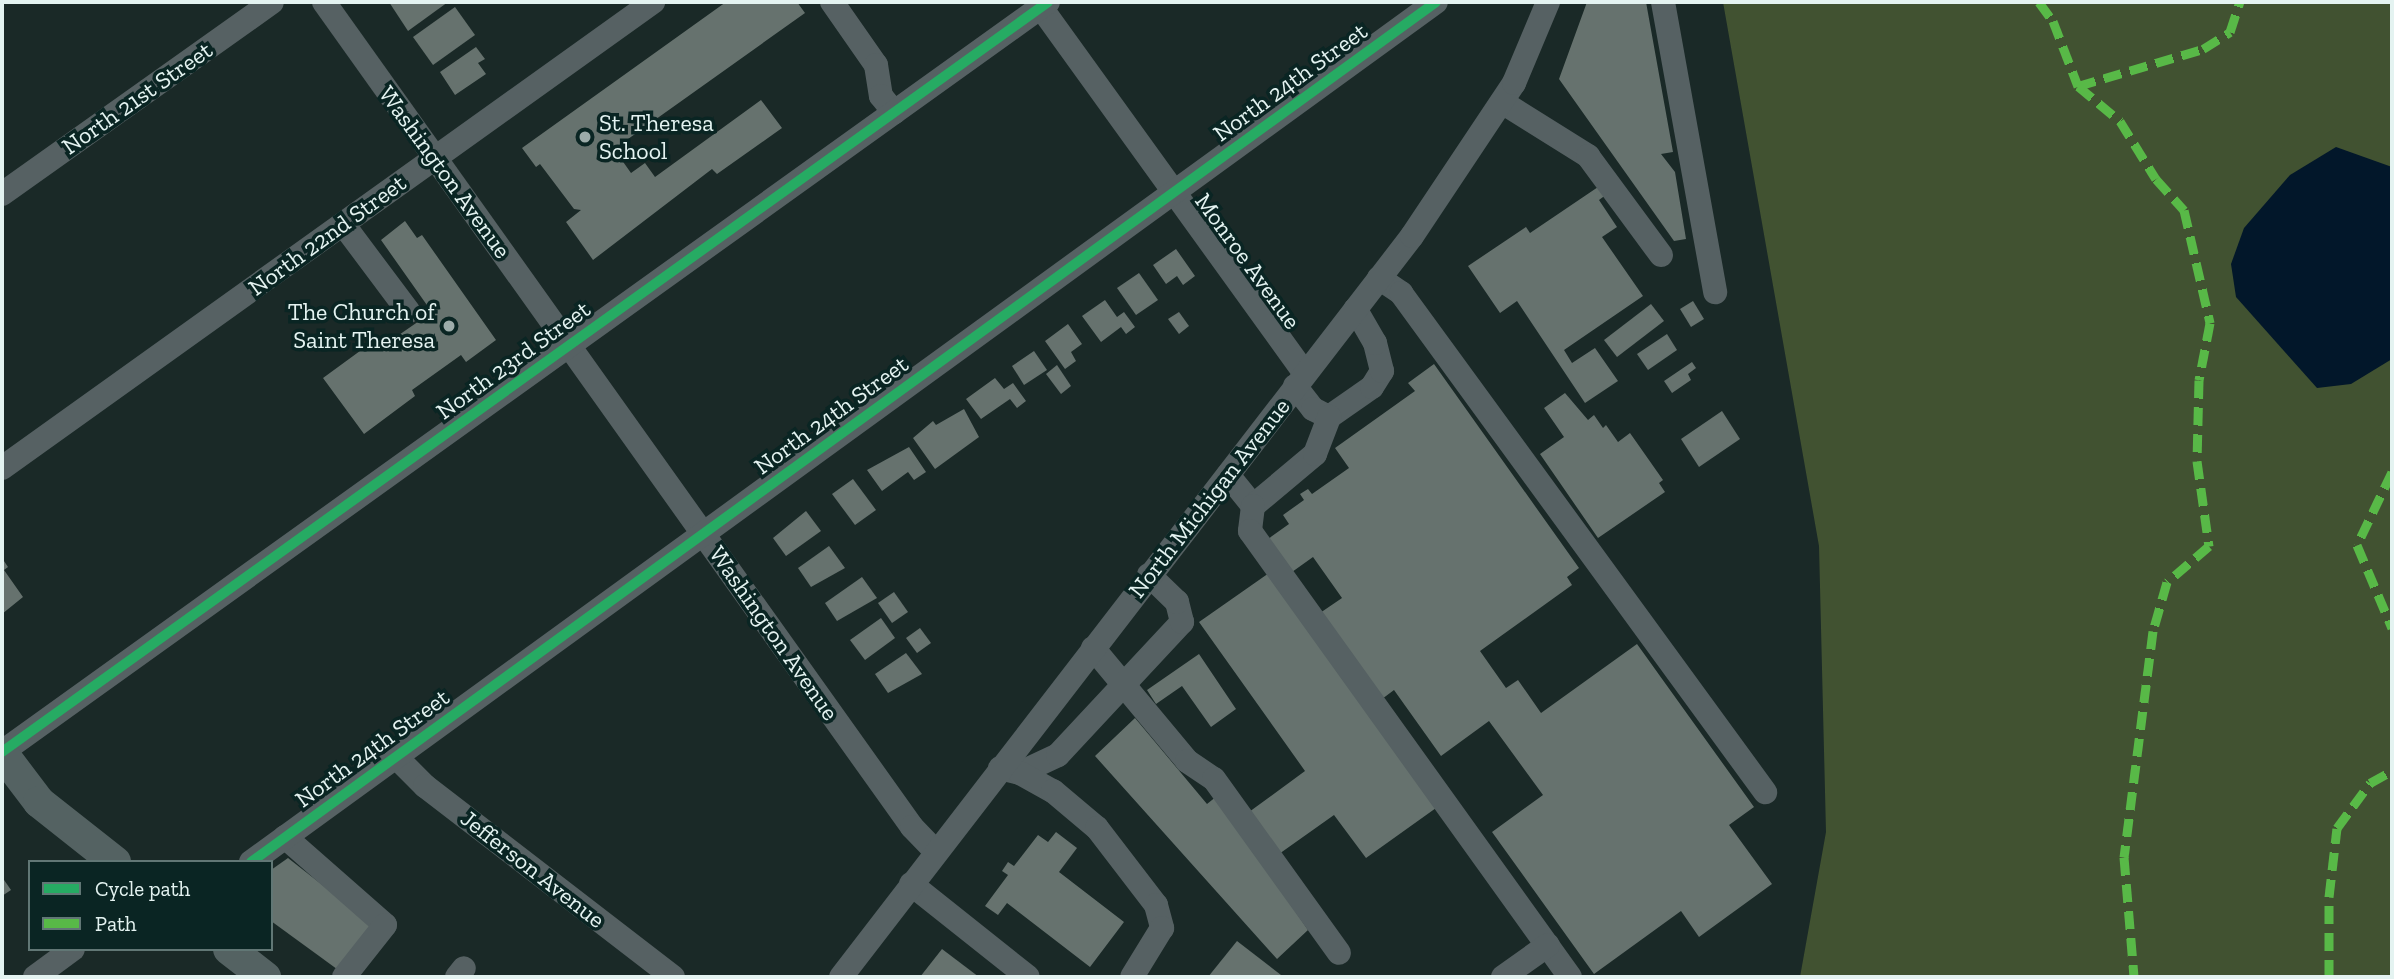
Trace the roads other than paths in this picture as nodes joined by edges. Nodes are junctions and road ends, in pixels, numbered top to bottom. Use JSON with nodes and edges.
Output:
{"nodes":[{"id":1,"x":272,"y":2,"type":"edge"},
{"id":2,"x":324,"y":2,"type":"edge"},
{"id":3,"x":653,"y":2,"type":"edge"},
{"id":4,"x":832,"y":2,"type":"edge"},
{"id":5,"x":1436,"y":2,"type":"edge"},
{"id":6,"x":1548,"y":2,"type":"edge"},
{"id":7,"x":1663,"y":2,"type":"edge"},
{"id":8,"x":1042,"y":4,"type":"edge"},
{"id":9,"x":1502,"y":102,"type":"junction"},
{"id":10,"x":894,"y":112,"type":"junction"},
{"id":11,"x":435,"y":158,"type":"junction"},
{"id":12,"x":1173,"y":193,"type":"junction"},
{"id":13,"x":2,"y":194,"type":"edge"},
{"id":14,"x":343,"y":224,"type":"junction"},
{"id":15,"x":1661,"y":255,"type":"dead end"},
{"id":16,"x":1379,"y":278,"type":"junction"},
{"id":17,"x":1715,"y":292,"type":"dead end"},
{"id":18,"x":1355,"y":309,"type":"junction"},
{"id":19,"x":408,"y":311,"type":"dead end"},
{"id":20,"x":569,"y":345,"type":"junction"},
{"id":21,"x":1300,"y":380,"type":"junction"},
{"id":22,"x":1329,"y":417,"type":"junction"},
{"id":23,"x":2,"y":468,"type":"edge"},
{"id":24,"x":1228,"y":475,"type":"junction"},
{"id":25,"x":1253,"y":506,"type":"junction"},
{"id":26,"x":704,"y":533,"type":"junction"},
{"id":27,"x":1149,"y":575,"type":"junction"},
{"id":28,"x":1093,"y":648,"type":"junction"},
{"id":29,"x":1123,"y":680,"type":"junction"},
{"id":30,"x":2,"y":753,"type":"edge"},
{"id":31,"x":396,"y":757,"type":"junction"},
{"id":32,"x":1010,"y":771,"type":"junction"},
{"id":33,"x":1765,"y":792,"type":"dead end"},
{"id":34,"x":285,"y":837,"type":"junction"},
{"id":35,"x":935,"y":851,"type":"junction"},
{"id":36,"x":112,"y":860,"type":"edge"},
{"id":37,"x":254,"y":860,"type":"edge"},
{"id":38,"x":911,"y":884,"type":"junction"},
{"id":39,"x":1548,"y":945,"type":"junction"},
{"id":40,"x":71,"y":951,"type":"edge"},
{"id":41,"x":232,"y":951,"type":"edge"},
{"id":42,"x":1339,"y":953,"type":"dead end"},
{"id":43,"x":35,"y":977,"type":"edge"},
{"id":44,"x":265,"y":977,"type":"edge"},
{"id":45,"x":344,"y":977,"type":"edge"},
{"id":46,"x":673,"y":977,"type":"edge"},
{"id":47,"x":841,"y":977,"type":"edge"},
{"id":48,"x":1028,"y":977,"type":"edge"},
{"id":49,"x":1132,"y":977,"type":"edge"},
{"id":50,"x":1503,"y":977,"type":"edge"},
{"id":51,"x":1570,"y":977,"type":"edge"}],
"edges":[{"from":1,"to":13,"type":"street","name":"North 21st Street"},
{"from":2,"to":11,"type":"street","name":"Washington Avenue"},
{"from":3,"to":11,"type":"street","name":"North 22nd Street"},
{"from":4,"to":10,"type":"street"},
{"from":5,"to":12,"type":"street","name":"North 24th Street"},
{"from":6,"to":9,"type":"street","name":"North Michigan Avenue"},
{"from":7,"to":17,"type":"street"},
{"from":8,"to":10,"type":"street","name":"North 23rd Street"},
{"from":8,"to":12,"type":"street","name":"Monroe Avenue"},
{"from":9,"to":15,"type":"street"},
{"from":9,"to":16,"type":"street","name":"North Michigan Avenue"},
{"from":10,"to":20,"type":"street","name":"North 23rd Street"},
{"from":11,"to":14,"type":"street","name":"North 22nd Street"},
{"from":11,"to":20,"type":"street","name":"Washington Avenue"},
{"from":12,"to":21,"type":"street","name":"Monroe Avenue"},
{"from":12,"to":26,"type":"street","name":"North 24th Street"},
{"from":14,"to":19,"type":"street"},
{"from":14,"to":23,"type":"street","name":"North 22nd Street"},
{"from":16,"to":18,"type":"street","name":"North Michigan Avenue"},
{"from":16,"to":33,"type":"street"},
{"from":18,"to":21,"type":"street","name":"North Michigan Avenue"},
{"from":18,"to":22,"type":"street"},
{"from":20,"to":26,"type":"street","name":"Washington Avenue"},
{"from":20,"to":30,"type":"street","name":"North 23rd Street"},
{"from":21,"to":22,"type":"street","name":"Monroe Avenue"},
{"from":21,"to":24,"type":"street","name":"North Michigan Avenue"},
{"from":22,"to":25,"type":"street"},
{"from":24,"to":25,"type":"street"},
{"from":24,"to":27,"type":"street","name":"North Michigan Avenue"},
{"from":25,"to":39,"type":"street"},
{"from":26,"to":31,"type":"street","name":"North 24th Street"},
{"from":26,"to":35,"type":"street","name":"Washington Avenue"},
{"from":27,"to":28,"type":"street","name":"North Michigan Avenue"},
{"from":27,"to":29,"type":"street"},
{"from":28,"to":29,"type":"street"},
{"from":28,"to":32,"type":"street","name":"North Michigan Avenue"},
{"from":29,"to":32,"type":"street"},
{"from":29,"to":42,"type":"street"},
{"from":30,"to":36,"type":"main road"},
{"from":31,"to":34,"type":"street","name":"North 24th Street"},
{"from":31,"to":46,"type":"street","name":"Jefferson Avenue"},
{"from":32,"to":35,"type":"street","name":"North Michigan Avenue"},
{"from":32,"to":49,"type":"street"},
{"from":34,"to":37,"type":"street","name":"North 24th Street"},
{"from":34,"to":45,"type":"street"},
{"from":35,"to":38,"type":"street","name":"North Michigan Avenue"},
{"from":38,"to":47,"type":"street","name":"North Michigan Avenue"},
{"from":38,"to":48,"type":"street"},
{"from":39,"to":50,"type":"street"},
{"from":39,"to":51,"type":"street"},
{"from":40,"to":43,"type":"street"},
{"from":41,"to":44,"type":"main road"}]}
